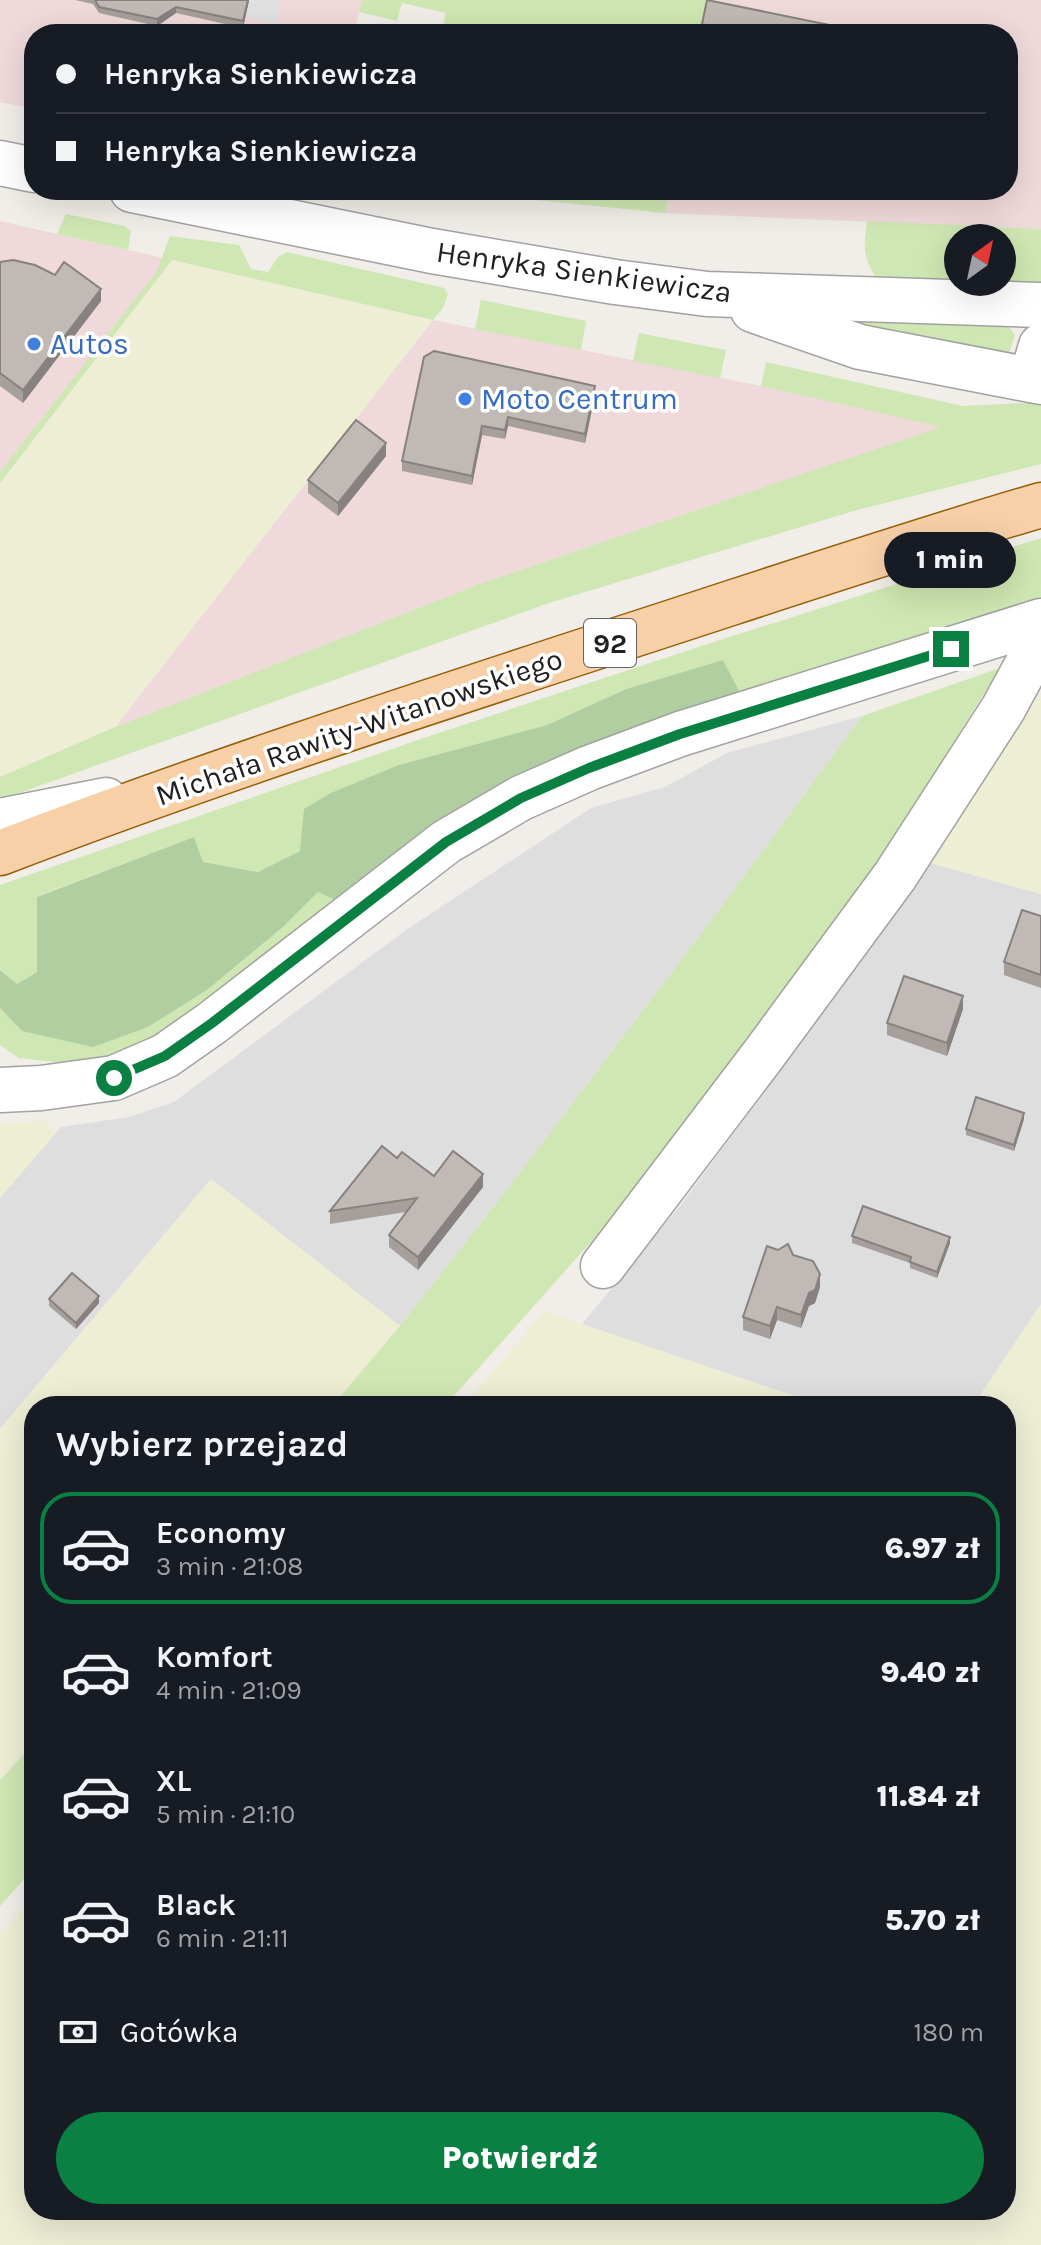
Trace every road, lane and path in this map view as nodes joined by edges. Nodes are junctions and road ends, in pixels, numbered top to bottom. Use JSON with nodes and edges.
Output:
{"nodes":[{"id":1,"x":0,"y":163,"type":"edge"},
{"id":2,"x":24,"y":168,"type":"edge"},
{"id":3,"x":181,"y":200,"type":"edge"},
{"id":4,"x":707,"y":294,"type":"junction"},
{"id":5,"x":1041,"y":305,"type":"edge"},
{"id":6,"x":1038,"y":369,"type":"edge"},
{"id":7,"x":1041,"y":505,"type":"edge"},
{"id":8,"x":1041,"y":621,"type":"edge"},
{"id":9,"x":1041,"y":639,"type":"edge"},
{"id":10,"x":194,"y":782,"type":"junction"},
{"id":11,"x":0,"y":821,"type":"edge"},
{"id":12,"x":0,"y":853,"type":"edge"},
{"id":13,"x":0,"y":1090,"type":"edge"},
{"id":14,"x":603,"y":1266,"type":"dead end"}],
"edges":[{"from":1,"to":2,"type":"street"},
{"from":3,"to":4,"type":"street","name":"Henryka Sienkiewicza"},
{"from":4,"to":5,"type":"street","name":"Henryka Sienkiewicza"},
{"from":4,"to":6,"type":"street"},
{"from":7,"to":10,"type":"main road","name":"Michała Rawity-Witanowskiego","number":"92"},
{"from":8,"to":13,"type":"street"},
{"from":9,"to":14,"type":"street"},
{"from":10,"to":11,"type":"street"},
{"from":10,"to":12,"type":"main road","name":"Michała Rawity-Witanowskiego","number":"92"}]}
